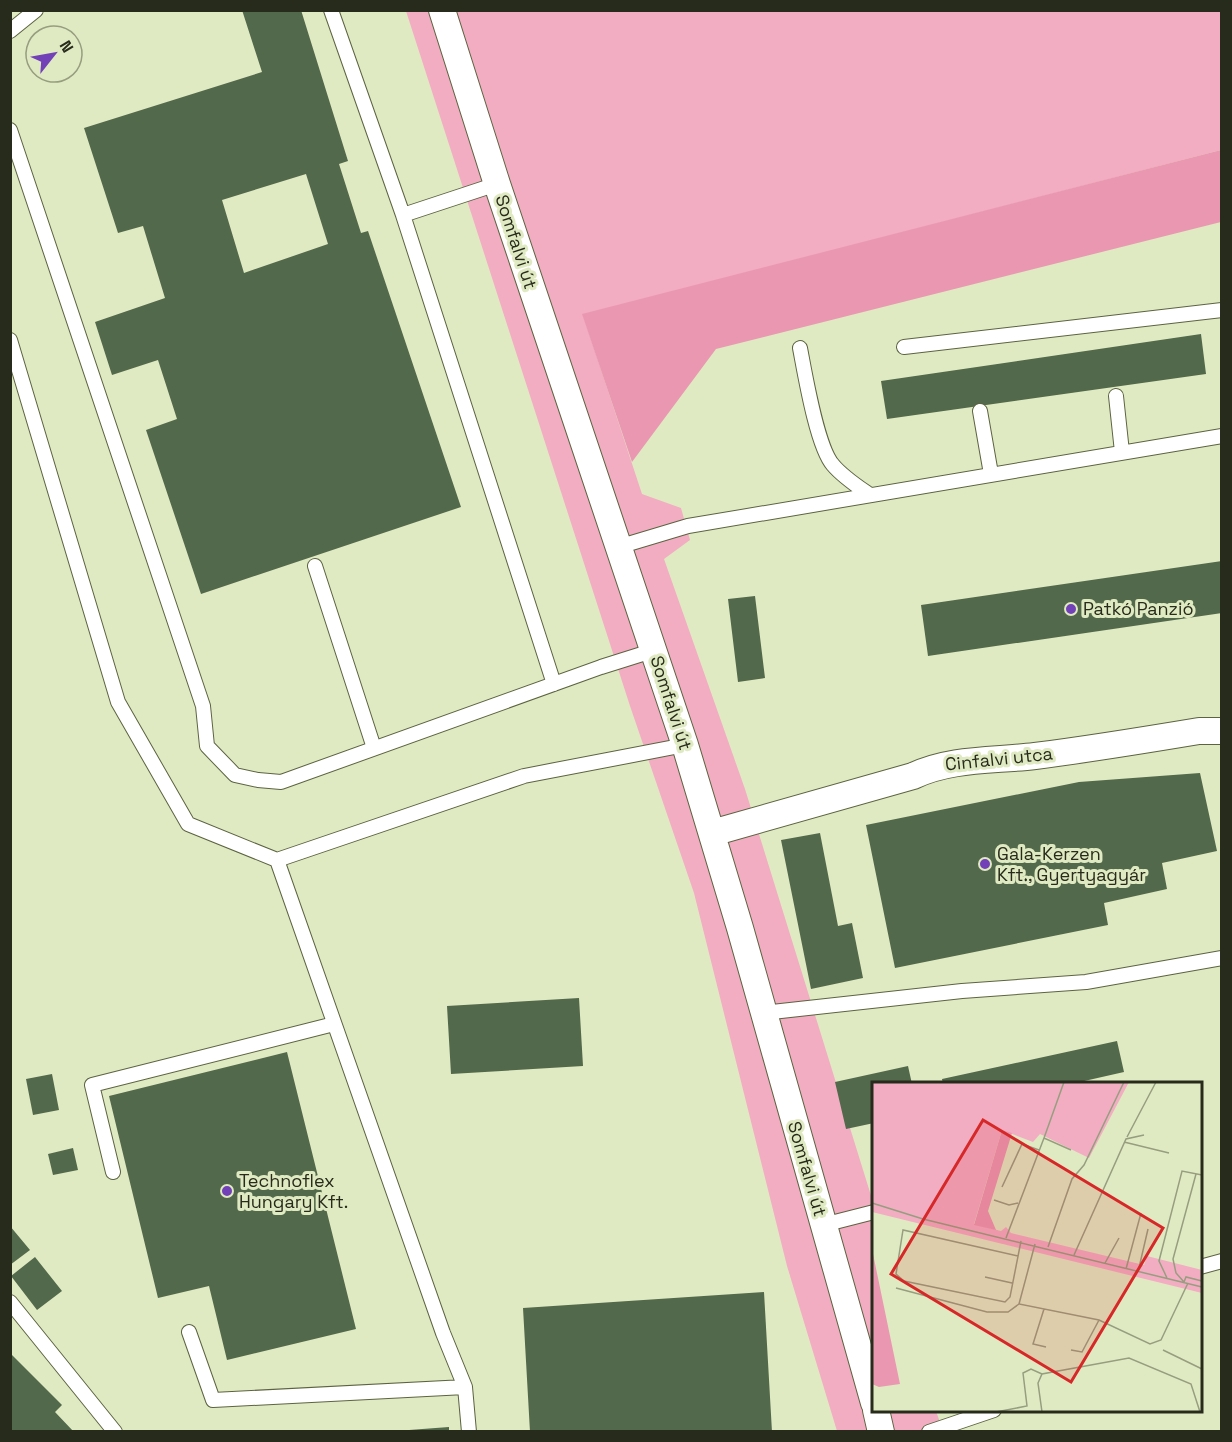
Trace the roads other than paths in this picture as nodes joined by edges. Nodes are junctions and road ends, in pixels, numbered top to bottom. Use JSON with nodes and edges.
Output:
{"nodes":[{"id":1,"x":36,"y":10,"type":"edge"},
{"id":2,"x":331,"y":10,"type":"edge"},
{"id":3,"x":442,"y":10,"type":"edge"},
{"id":4,"x":10,"y":31,"type":"edge"},
{"id":5,"x":10,"y":130,"type":"edge"},
{"id":6,"x":497,"y":184,"type":"junction"},
{"id":7,"x":403,"y":215,"type":"junction"},
{"id":8,"x":1221,"y":310,"type":"edge"},
{"id":9,"x":10,"y":340,"type":"edge"},
{"id":10,"x":904,"y":347,"type":"dead end"},
{"id":11,"x":800,"y":348,"type":"dead end"},
{"id":12,"x":1116,"y":396,"type":"dead end"},
{"id":13,"x":980,"y":411,"type":"dead end"},
{"id":14,"x":1221,"y":436,"type":"edge"},
{"id":15,"x":1122,"y":452,"type":"junction"},
{"id":16,"x":990,"y":474,"type":"junction"},
{"id":17,"x":870,"y":495,"type":"junction"},
{"id":18,"x":618,"y":547,"type":"junction"},
{"id":19,"x":315,"y":566,"type":"dead end"},
{"id":20,"x":655,"y":650,"type":"junction"},
{"id":21,"x":554,"y":684,"type":"junction"},
{"id":22,"x":1221,"y":730,"type":"edge"},
{"id":23,"x":685,"y":745,"type":"junction"},
{"id":24,"x":374,"y":748,"type":"junction"},
{"id":25,"x":712,"y":832,"type":"junction"},
{"id":26,"x":277,"y":860,"type":"junction"},
{"id":27,"x":1221,"y":958,"type":"edge"},
{"id":28,"x":763,"y":1013,"type":"junction"},
{"id":29,"x":334,"y":1024,"type":"junction"},
{"id":30,"x":113,"y":1172,"type":"dead end"},
{"id":31,"x":872,"y":1212,"type":"edge"},
{"id":32,"x":823,"y":1225,"type":"junction"},
{"id":33,"x":1221,"y":1261,"type":"edge"},
{"id":34,"x":1202,"y":1267,"type":"edge"},
{"id":35,"x":10,"y":1302,"type":"edge"},
{"id":36,"x":189,"y":1332,"type":"dead end"},
{"id":37,"x":869,"y":1367,"type":"edge"},
{"id":38,"x":465,"y":1387,"type":"junction"},
{"id":39,"x":872,"y":1394,"type":"edge"},
{"id":40,"x":876,"y":1412,"type":"edge"},
{"id":41,"x":988,"y":1412,"type":"edge"},
{"id":42,"x":115,"y":1431,"type":"edge"},
{"id":43,"x":469,"y":1431,"type":"edge"},
{"id":44,"x":881,"y":1431,"type":"edge"},
{"id":45,"x":929,"y":1431,"type":"edge"}],
"edges":[{"from":1,"to":4,"type":"lane"},
{"from":2,"to":7,"type":"lane"},
{"from":3,"to":6,"type":"street","name":"Somfalvi út"},
{"from":5,"to":24,"type":"lane"},
{"from":6,"to":7,"type":"lane"},
{"from":6,"to":18,"type":"street","name":"Somfalvi út"},
{"from":7,"to":21,"type":"lane"},
{"from":8,"to":10,"type":"lane"},
{"from":9,"to":26,"type":"lane"},
{"from":11,"to":17,"type":"lane"},
{"from":12,"to":15,"type":"lane"},
{"from":13,"to":16,"type":"lane"},
{"from":14,"to":15,"type":"lane"},
{"from":15,"to":16,"type":"lane"},
{"from":16,"to":17,"type":"lane"},
{"from":17,"to":18,"type":"lane"},
{"from":18,"to":20,"type":"street","name":"Somfalvi út"},
{"from":19,"to":24,"type":"lane"},
{"from":20,"to":21,"type":"lane"},
{"from":20,"to":23,"type":"street","name":"Somfalvi út"},
{"from":21,"to":24,"type":"lane"},
{"from":22,"to":25,"type":"street","name":"Cinfalvi utca"},
{"from":23,"to":25,"type":"street","name":"Somfalvi út"},
{"from":23,"to":26,"type":"lane"},
{"from":25,"to":28,"type":"street","name":"Somfalvi út"},
{"from":26,"to":29,"type":"lane"},
{"from":27,"to":28,"type":"lane"},
{"from":28,"to":32,"type":"street","name":"Somfalvi út"},
{"from":29,"to":30,"type":"lane"},
{"from":29,"to":38,"type":"lane"},
{"from":31,"to":32,"type":"lane"},
{"from":32,"to":37,"type":"street","name":"Somfalvi út"},
{"from":33,"to":34,"type":"lane"},
{"from":35,"to":42,"type":"lane"},
{"from":36,"to":38,"type":"lane"},
{"from":37,"to":39,"type":"street","name":"Somfalvi út"},
{"from":38,"to":43,"type":"lane"},
{"from":40,"to":44,"type":"street"},
{"from":41,"to":45,"type":"lane"}]}
